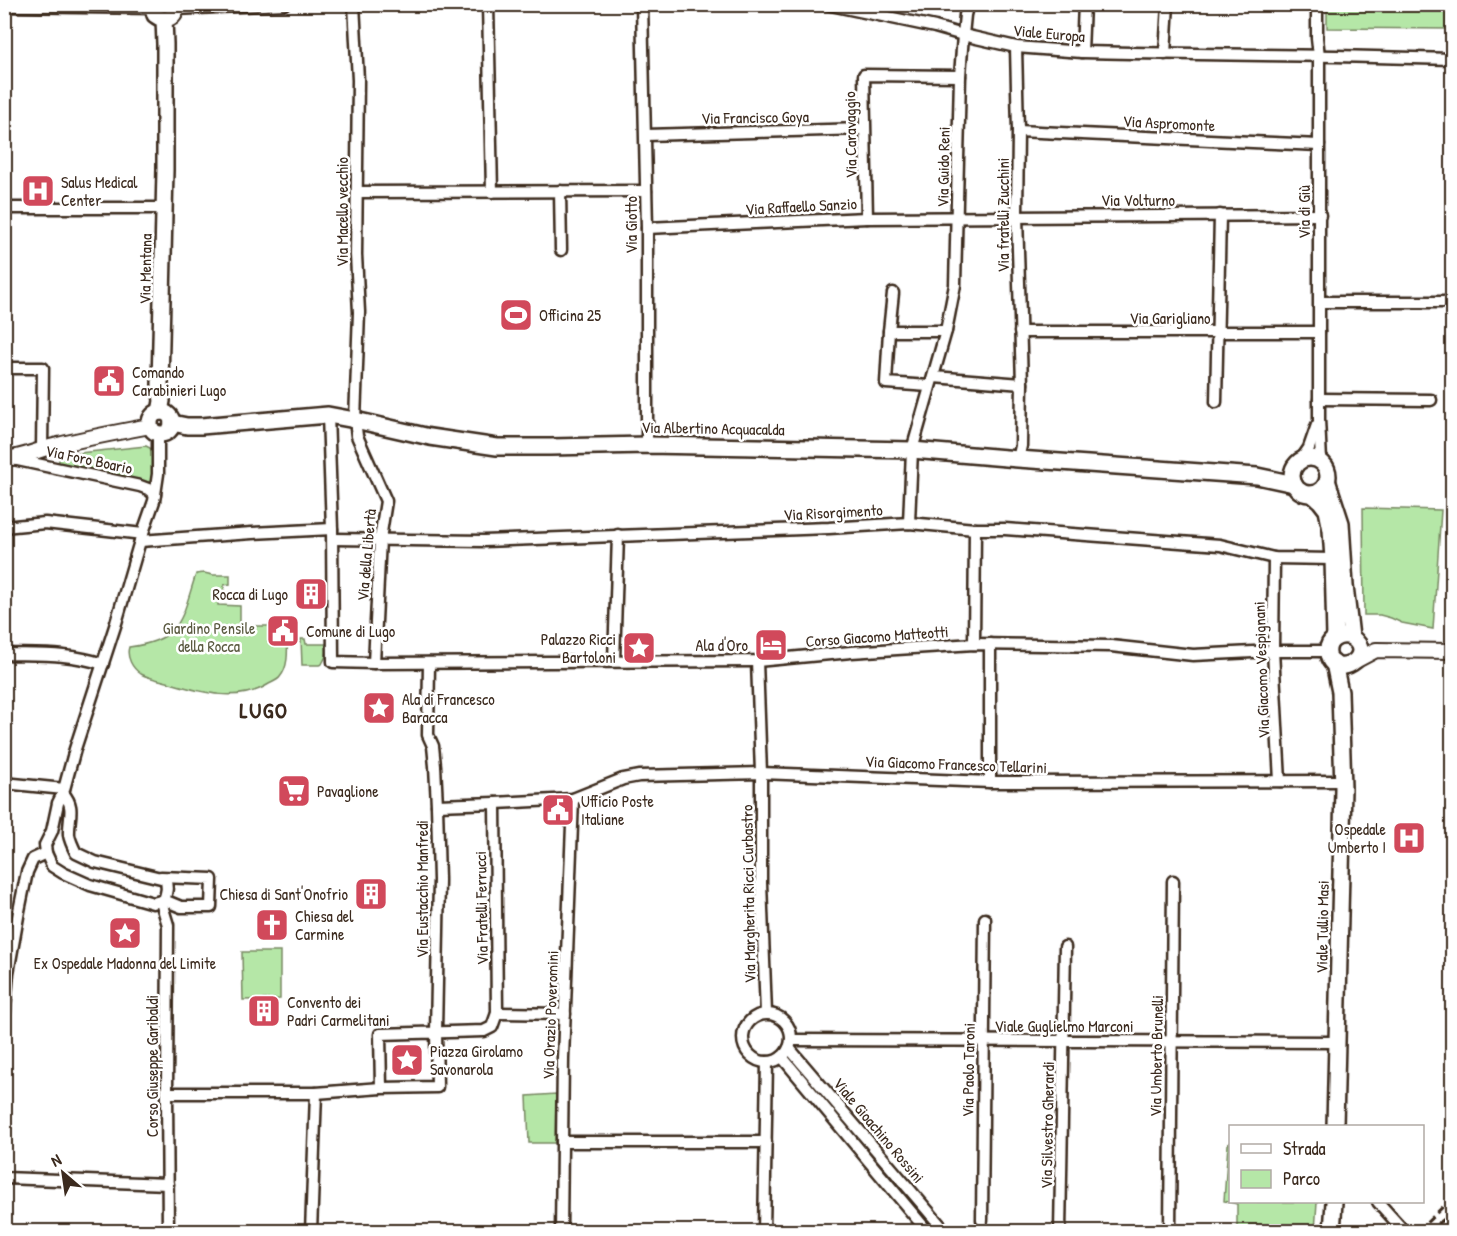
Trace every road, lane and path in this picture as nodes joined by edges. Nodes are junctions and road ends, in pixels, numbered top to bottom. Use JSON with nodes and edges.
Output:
{"nodes":[{"id":1,"x":284,"y":4,"type":"edge"},
{"id":2,"x":354,"y":4,"type":"edge"},
{"id":3,"x":488,"y":4,"type":"edge"},
{"id":4,"x":642,"y":4,"type":"edge"},
{"id":5,"x":826,"y":4,"type":"edge"},
{"id":6,"x":968,"y":4,"type":"edge"},
{"id":7,"x":1084,"y":4,"type":"edge"},
{"id":8,"x":1168,"y":4,"type":"edge"},
{"id":9,"x":1317,"y":4,"type":"edge"},
{"id":10,"x":4,"y":6,"type":"edge"},
{"id":11,"x":176,"y":7,"type":"edge"},
{"id":12,"x":157,"y":11,"type":"edge"},
{"id":13,"x":963,"y":35,"type":"junction"},
{"id":14,"x":1016,"y":46,"type":"junction"},
{"id":15,"x":1082,"y":52,"type":"junction"},
{"id":16,"x":1166,"y":54,"type":"junction"},
{"id":17,"x":1319,"y":56,"type":"junction"},
{"id":18,"x":1452,"y":58,"type":"edge"},
{"id":19,"x":960,"y":76,"type":"junction"},
{"id":20,"x":864,"y":129,"type":"junction"},
{"id":21,"x":1018,"y":131,"type":"junction"},
{"id":22,"x":646,"y":135,"type":"junction"},
{"id":23,"x":1319,"y":145,"type":"junction"},
{"id":24,"x":646,"y":190,"type":"junction"},
{"id":25,"x":560,"y":191,"type":"junction"},
{"id":26,"x":357,"y":192,"type":"junction"},
{"id":27,"x":492,"y":192,"type":"junction"},
{"id":28,"x":4,"y":208,"type":"edge"},
{"id":29,"x":164,"y":208,"type":"junction"},
{"id":30,"x":1220,"y":215,"type":"junction"},
{"id":31,"x":1320,"y":215,"type":"junction"},
{"id":32,"x":1017,"y":216,"type":"junction"},
{"id":33,"x":957,"y":217,"type":"junction"},
{"id":34,"x":867,"y":218,"type":"junction"},
{"id":35,"x":647,"y":228,"type":"junction"},
{"id":36,"x":561,"y":250,"type":"dead end"},
{"id":37,"x":893,"y":292,"type":"dead end"},
{"id":38,"x":1320,"y":302,"type":"junction"},
{"id":39,"x":1452,"y":302,"type":"edge"},
{"id":40,"x":889,"y":331,"type":"junction"},
{"id":41,"x":946,"y":331,"type":"junction"},
{"id":42,"x":1020,"y":332,"type":"junction"},
{"id":43,"x":1319,"y":332,"type":"junction"},
{"id":44,"x":1217,"y":333,"type":"junction"},
{"id":45,"x":4,"y":368,"type":"edge"},
{"id":46,"x":932,"y":381,"type":"junction"},
{"id":47,"x":1022,"y":384,"type":"junction"},
{"id":48,"x":1319,"y":399,"type":"junction"},
{"id":49,"x":1431,"y":400,"type":"dead end"},
{"id":50,"x":1216,"y":402,"type":"dead end"},
{"id":51,"x":160,"y":412,"type":"junction"},
{"id":52,"x":328,"y":416,"type":"junction"},
{"id":53,"x":1319,"y":419,"type":"junction"},
{"id":54,"x":355,"y":420,"type":"junction"},
{"id":55,"x":172,"y":423,"type":"junction"},
{"id":56,"x":154,"y":430,"type":"junction"},
{"id":57,"x":646,"y":445,"type":"junction"},
{"id":58,"x":42,"y":449,"type":"junction"},
{"id":59,"x":912,"y":450,"type":"junction"},
{"id":60,"x":9,"y":459,"type":"edge"},
{"id":61,"x":1018,"y":459,"type":"junction"},
{"id":62,"x":1321,"y":461,"type":"junction"},
{"id":63,"x":1297,"y":465,"type":"junction"},
{"id":64,"x":1257,"y":476,"type":"junction"},
{"id":65,"x":1328,"y":483,"type":"junction"},
{"id":66,"x":1294,"y":484,"type":"junction"},
{"id":67,"x":155,"y":495,"type":"junction"},
{"id":68,"x":1313,"y":495,"type":"junction"},
{"id":69,"x":909,"y":523,"type":"junction"},
{"id":70,"x":4,"y":527,"type":"edge"},
{"id":71,"x":975,"y":529,"type":"junction"},
{"id":72,"x":332,"y":534,"type":"junction"},
{"id":73,"x":618,"y":535,"type":"junction"},
{"id":74,"x":380,"y":539,"type":"junction"},
{"id":75,"x":140,"y":540,"type":"junction"},
{"id":76,"x":1274,"y":558,"type":"junction"},
{"id":77,"x":1333,"y":559,"type":"junction"},
{"id":78,"x":974,"y":644,"type":"junction"},
{"id":79,"x":990,"y":644,"type":"junction"},
{"id":80,"x":1341,"y":646,"type":"junction"},
{"id":81,"x":1376,"y":650,"type":"junction"},
{"id":82,"x":1273,"y":651,"type":"junction"},
{"id":83,"x":1452,"y":651,"type":"edge"},
{"id":84,"x":4,"y":654,"type":"edge"},
{"id":85,"x":614,"y":661,"type":"junction"},
{"id":86,"x":758,"y":661,"type":"junction"},
{"id":87,"x":1354,"y":662,"type":"junction"},
{"id":88,"x":374,"y":663,"type":"junction"},
{"id":89,"x":429,"y":663,"type":"junction"},
{"id":90,"x":103,"y":664,"type":"junction"},
{"id":91,"x":1340,"y":692,"type":"junction"},
{"id":92,"x":761,"y":773,"type":"junction"},
{"id":93,"x":1342,"y":781,"type":"junction"},
{"id":94,"x":990,"y":782,"type":"junction"},
{"id":95,"x":1280,"y":782,"type":"junction"},
{"id":96,"x":4,"y":783,"type":"edge"},
{"id":97,"x":64,"y":791,"type":"junction"},
{"id":98,"x":573,"y":799,"type":"junction"},
{"id":99,"x":495,"y":803,"type":"junction"},
{"id":100,"x":437,"y":805,"type":"junction"},
{"id":101,"x":46,"y":853,"type":"junction"},
{"id":102,"x":161,"y":877,"type":"junction"},
{"id":103,"x":1173,"y":881,"type":"dead end"},
{"id":104,"x":163,"y":901,"type":"junction"},
{"id":105,"x":985,"y":919,"type":"dead end"},
{"id":106,"x":1065,"y":947,"type":"dead end"},
{"id":107,"x":497,"y":1013,"type":"junction"},
{"id":108,"x":766,"y":1013,"type":"junction"},
{"id":109,"x":565,"y":1014,"type":"junction"},
{"id":110,"x":4,"y":1021,"type":"edge"},
{"id":111,"x":436,"y":1032,"type":"junction"},
{"id":112,"x":984,"y":1040,"type":"junction"},
{"id":113,"x":1064,"y":1041,"type":"junction"},
{"id":114,"x":1172,"y":1041,"type":"junction"},
{"id":115,"x":1337,"y":1042,"type":"junction"},
{"id":116,"x":790,"y":1044,"type":"junction"},
{"id":117,"x":782,"y":1057,"type":"junction"},
{"id":118,"x":767,"y":1062,"type":"junction"},
{"id":119,"x":381,"y":1088,"type":"junction"},
{"id":120,"x":167,"y":1093,"type":"junction"},
{"id":121,"x":316,"y":1093,"type":"junction"},
{"id":122,"x":1335,"y":1125,"type":"edge"},
{"id":123,"x":562,"y":1142,"type":"junction"},
{"id":124,"x":766,"y":1142,"type":"junction"},
{"id":125,"x":4,"y":1178,"type":"edge"},
{"id":126,"x":168,"y":1184,"type":"junction"},
{"id":127,"x":1334,"y":1203,"type":"edge"},
{"id":128,"x":1379,"y":1203,"type":"edge"},
{"id":129,"x":982,"y":1220,"type":"dead end"},
{"id":130,"x":168,"y":1232,"type":"edge"},
{"id":131,"x":311,"y":1232,"type":"edge"},
{"id":132,"x":561,"y":1232,"type":"edge"},
{"id":133,"x":764,"y":1232,"type":"edge"},
{"id":134,"x":928,"y":1232,"type":"edge"},
{"id":135,"x":946,"y":1232,"type":"edge"},
{"id":136,"x":1060,"y":1232,"type":"edge"},
{"id":137,"x":1170,"y":1232,"type":"edge"},
{"id":138,"x":1332,"y":1232,"type":"edge"},
{"id":139,"x":1406,"y":1232,"type":"edge"}],
"edges":[{"from":1,"to":11,"type":"street"},
{"from":2,"to":26,"type":"street","name":"Via Macello vecchio"},
{"from":3,"to":27,"type":"street"},
{"from":4,"to":22,"type":"street","name":"Via Giotto"},
{"from":5,"to":13,"type":"street","name":"Viale Europa"},
{"from":6,"to":13,"type":"street","name":"Via Guido Reni"},
{"from":7,"to":15,"type":"street"},
{"from":8,"to":16,"type":"street"},
{"from":9,"to":17,"type":"street","name":"Via di Giù"},
{"from":10,"to":12,"type":"street"},
{"from":11,"to":12,"type":"main road"},
{"from":12,"to":29,"type":"main road","name":"Via Mentana"},
{"from":13,"to":14,"type":"street","name":"Viale Europa"},
{"from":13,"to":19,"type":"street","name":"Via Guido Reni"},
{"from":14,"to":15,"type":"street","name":"Viale Europa"},
{"from":14,"to":21,"type":"street","name":"Via fratelli Zucchini"},
{"from":15,"to":16,"type":"street","name":"Viale Europa"},
{"from":16,"to":17,"type":"street","name":"Viale Europa"},
{"from":17,"to":18,"type":"street","name":"Viale Europa"},
{"from":17,"to":23,"type":"street","name":"Via di Giù"},
{"from":19,"to":20,"type":"street","name":"Via Caravaggio"},
{"from":19,"to":33,"type":"street","name":"Via Guido Reni"},
{"from":20,"to":22,"type":"street","name":"Via Francisco Goya"},
{"from":20,"to":34,"type":"street","name":"Via Caravaggio"},
{"from":21,"to":23,"type":"street","name":"Via Aspromonte"},
{"from":21,"to":32,"type":"street","name":"Via fratelli Zucchini"},
{"from":22,"to":24,"type":"street","name":"Via Giotto"},
{"from":23,"to":31,"type":"street","name":"Via di Giù"},
{"from":24,"to":25,"type":"street"},
{"from":24,"to":35,"type":"street","name":"Via Giotto"},
{"from":25,"to":27,"type":"street"},
{"from":25,"to":36,"type":"street"},
{"from":26,"to":27,"type":"street"},
{"from":26,"to":54,"type":"street","name":"Via Macello vecchio"},
{"from":28,"to":29,"type":"street"},
{"from":29,"to":51,"type":"main road","name":"Via Mentana"},
{"from":30,"to":31,"type":"street","name":"Via Volturno"},
{"from":30,"to":32,"type":"street","name":"Via Volturno"},
{"from":30,"to":44,"type":"street"},
{"from":31,"to":38,"type":"street","name":"Via di Giù"},
{"from":32,"to":33,"type":"street","name":"Via Volturno"},
{"from":32,"to":42,"type":"street","name":"Via fratelli Zucchini"},
{"from":33,"to":34,"type":"street","name":"Via Raffaello Sanzio"},
{"from":33,"to":41,"type":"street","name":"Via Guido Reni"},
{"from":34,"to":35,"type":"street","name":"Via Raffaello Sanzio"},
{"from":35,"to":57,"type":"street","name":"Via Giotto"},
{"from":37,"to":40,"type":"street"},
{"from":38,"to":39,"type":"street"},
{"from":38,"to":43,"type":"street","name":"Via di Giù"},
{"from":40,"to":41,"type":"street"},
{"from":40,"to":46,"type":"street"},
{"from":41,"to":46,"type":"street","name":"Via Guido Reni"},
{"from":42,"to":44,"type":"street","name":"Via Garigliano"},
{"from":42,"to":47,"type":"street","name":"Via fratelli Zucchini"},
{"from":43,"to":44,"type":"street","name":"Via Garigliano"},
{"from":43,"to":48,"type":"street","name":"Via di Giù"},
{"from":44,"to":50,"type":"street"},
{"from":45,"to":58,"type":"street"},
{"from":46,"to":47,"type":"street"},
{"from":46,"to":59,"type":"street","name":"Via Guido Reni"},
{"from":47,"to":61,"type":"street","name":"Via fratelli Zucchini"},
{"from":48,"to":49,"type":"street"},
{"from":48,"to":53,"type":"street","name":"Via di Giù"},
{"from":51,"to":55,"type":"main road"},
{"from":51,"to":56,"type":"main road"},
{"from":52,"to":54,"type":"main road","name":"Via Albertino Acquacalda"},
{"from":52,"to":55,"type":"main road","name":"Via Albertino Acquacalda"},
{"from":52,"to":72,"type":"street"},
{"from":53,"to":62,"type":"street","name":"Via di Giù"},
{"from":53,"to":63,"type":"street","name":"Via di Giù"},
{"from":54,"to":57,"type":"main road","name":"Via Albertino Acquacalda"},
{"from":54,"to":74,"type":"street","name":"Via della Libertà"},
{"from":55,"to":56,"type":"main road"},
{"from":56,"to":58,"type":"street","name":"Via Foro Boario"},
{"from":56,"to":67,"type":"street"},
{"from":57,"to":59,"type":"main road","name":"Via Albertino Acquacalda"},
{"from":58,"to":60,"type":"street","name":"Via Foro Boario"},
{"from":59,"to":61,"type":"main road","name":"Via Albertino Acquacalda"},
{"from":59,"to":69,"type":"street","name":"Via Guido Reni"},
{"from":60,"to":67,"type":"street","name":"Via Foro Boario"},
{"from":61,"to":64,"type":"main road","name":"Via Albertino Acquacalda"},
{"from":62,"to":63,"type":"main road"},
{"from":62,"to":65,"type":"main road","name":"Viale Tullio Masi"},
{"from":63,"to":64,"type":"main road","name":"Via Albertino Acquacalda"},
{"from":63,"to":66,"type":"main road"},
{"from":64,"to":66,"type":"main road","name":"Via Albertino Acquacalda"},
{"from":65,"to":68,"type":"main road"},
{"from":65,"to":80,"type":"main road","name":"Viale Tullio Masi"},
{"from":66,"to":68,"type":"main road","name":"Viale Tullio Masi"},
{"from":67,"to":75,"type":"street"},
{"from":68,"to":77,"type":"main road","name":"Viale Tullio Masi"},
{"from":69,"to":71,"type":"street","name":"Via Risorgimento"},
{"from":69,"to":73,"type":"street","name":"Via Risorgimento"},
{"from":70,"to":75,"type":"street","name":"Via Risorgimento"},
{"from":71,"to":76,"type":"street","name":"Via Risorgimento"},
{"from":71,"to":78,"type":"street"},
{"from":72,"to":74,"type":"street","name":"Via Risorgimento"},
{"from":72,"to":75,"type":"street","name":"Via Risorgimento"},
{"from":72,"to":88,"type":"street"},
{"from":73,"to":74,"type":"street","name":"Via Risorgimento"},
{"from":73,"to":85,"type":"street"},
{"from":74,"to":88,"type":"street","name":"Via della Libertà"},
{"from":75,"to":90,"type":"street"},
{"from":76,"to":77,"type":"street","name":"Via Risorgimento"},
{"from":76,"to":82,"type":"street","name":"Via Giacomo Vespignani"},
{"from":77,"to":80,"type":"main road","name":"Viale Tullio Masi"},
{"from":78,"to":79,"type":"street","name":"Corso Giacomo Matteotti"},
{"from":78,"to":86,"type":"street","name":"Corso Giacomo Matteotti"},
{"from":79,"to":82,"type":"street","name":"Corso Giacomo Matteotti"},
{"from":79,"to":94,"type":"street"},
{"from":80,"to":81,"type":"street"},
{"from":80,"to":82,"type":"street","name":"Corso Giacomo Matteotti"},
{"from":80,"to":87,"type":"main road","name":"Viale Tullio Masi"},
{"from":80,"to":87,"type":"main road"},
{"from":80,"to":91,"type":"main road","name":"Viale Tullio Masi"},
{"from":81,"to":83,"type":"street"},
{"from":81,"to":87,"type":"street"},
{"from":82,"to":95,"type":"street","name":"Via Giacomo Vespignani"},
{"from":84,"to":90,"type":"street"},
{"from":85,"to":86,"type":"street","name":"Corso Giacomo Matteotti"},
{"from":85,"to":89,"type":"street","name":"Corso Giacomo Matteotti"},
{"from":86,"to":92,"type":"street","name":"Via Margherita Ricci Curbastro"},
{"from":87,"to":91,"type":"main road","name":"Viale Tullio Masi"},
{"from":88,"to":89,"type":"street","name":"Corso Giacomo Matteotti"},
{"from":89,"to":100,"type":"street","name":"Via Eustacchio Manfredi"},
{"from":90,"to":97,"type":"street"},
{"from":91,"to":93,"type":"main road","name":"Viale Tullio Masi"},
{"from":92,"to":94,"type":"street","name":"Via Giacomo Francesco Tellarini"},
{"from":92,"to":98,"type":"street","name":"Via Giacomo Francesco Tellarini"},
{"from":92,"to":108,"type":"street","name":"Via Margherita Ricci Curbastro"},
{"from":93,"to":95,"type":"street","name":"Via Giacomo Francesco Tellarini"},
{"from":93,"to":115,"type":"main road","name":"Viale Tullio Masi"},
{"from":94,"to":95,"type":"street","name":"Via Giacomo Francesco Tellarini"},
{"from":96,"to":97,"type":"street"},
{"from":97,"to":101,"type":"street"},
{"from":97,"to":102,"type":"street"},
{"from":98,"to":99,"type":"street","name":"Via Giacomo Francesco Tellarini"},
{"from":98,"to":109,"type":"street","name":"Via Orazio Poveromini"},
{"from":99,"to":100,"type":"street","name":"Via Giacomo Francesco Tellarini"},
{"from":99,"to":107,"type":"street","name":"Via Fratelli Ferrucci"},
{"from":100,"to":111,"type":"street","name":"Via Eustacchio Manfredi"},
{"from":101,"to":104,"type":"street"},
{"from":101,"to":110,"type":"street"},
{"from":102,"to":104,"type":"street","name":"Corso Giuseppe Garibaldi"},
{"from":102,"to":104,"type":"street"},
{"from":103,"to":114,"type":"street","name":"Via Umberto Brunelli"},
{"from":104,"to":120,"type":"street","name":"Corso Giuseppe Garibaldi"},
{"from":105,"to":112,"type":"street","name":"Via Paolo Taroni"},
{"from":106,"to":113,"type":"street","name":"Via Silvestro Gherardi"},
{"from":107,"to":109,"type":"street"},
{"from":107,"to":111,"type":"street"},
{"from":108,"to":116,"type":"street"},
{"from":108,"to":118,"type":"street"},
{"from":109,"to":123,"type":"street","name":"Via Orazio Poveromini"},
{"from":111,"to":119,"type":"street"},
{"from":111,"to":119,"type":"street"},
{"from":112,"to":113,"type":"street","name":"Viale Guglielmo Marconi"},
{"from":112,"to":116,"type":"street","name":"Viale Guglielmo Marconi"},
{"from":112,"to":129,"type":"street","name":"Via Paolo Taroni"},
{"from":113,"to":114,"type":"street","name":"Viale Guglielmo Marconi"},
{"from":113,"to":136,"type":"street","name":"Via Silvestro Gherardi"},
{"from":114,"to":115,"type":"street","name":"Viale Guglielmo Marconi"},
{"from":114,"to":137,"type":"street","name":"Via Umberto Brunelli"},
{"from":115,"to":122,"type":"main road","name":"Viale Tullio Masi"},
{"from":116,"to":117,"type":"street"},
{"from":116,"to":135,"type":"street","name":"Viale Gioachino Rossini"},
{"from":117,"to":118,"type":"street"},
{"from":117,"to":134,"type":"street","name":"Viale Gioachino Rossini"},
{"from":118,"to":124,"type":"street"},
{"from":119,"to":121,"type":"street"},
{"from":120,"to":121,"type":"street"},
{"from":120,"to":126,"type":"street","name":"Corso Giuseppe Garibaldi"},
{"from":121,"to":131,"type":"street"},
{"from":123,"to":124,"type":"street"},
{"from":123,"to":132,"type":"street","name":"Via Orazio Poveromini"},
{"from":124,"to":133,"type":"street"},
{"from":125,"to":126,"type":"street"},
{"from":126,"to":130,"type":"street","name":"Corso Giuseppe Garibaldi"},
{"from":127,"to":138,"type":"main road"},
{"from":128,"to":139,"type":"street"}]}
